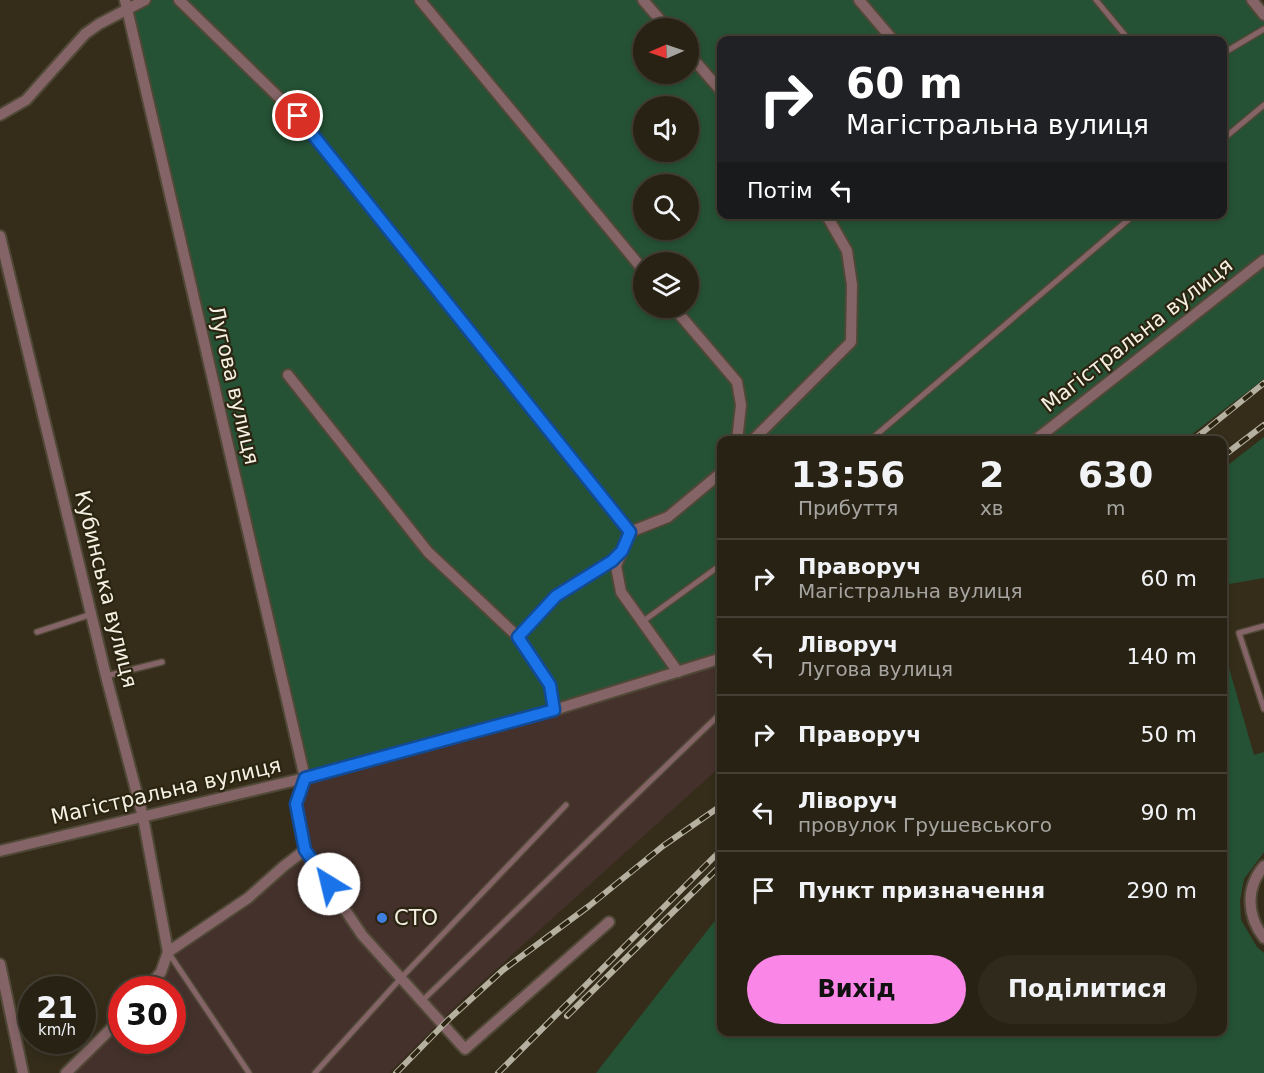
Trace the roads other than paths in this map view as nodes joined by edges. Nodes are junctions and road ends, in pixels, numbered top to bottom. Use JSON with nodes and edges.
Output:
{"nodes":[{"id":1,"x":145,"y":0,"type":"edge"},
{"id":2,"x":179,"y":0,"type":"edge"},
{"id":3,"x":420,"y":0,"type":"edge"},
{"id":4,"x":643,"y":0,"type":"edge"},
{"id":5,"x":859,"y":0,"type":"edge"},
{"id":6,"x":1096,"y":0,"type":"edge"},
{"id":7,"x":1252,"y":0,"type":"edge"},
{"id":8,"x":126,"y":5,"type":"edge"},
{"id":9,"x":1264,"y":15,"type":"edge"},
{"id":10,"x":658,"y":18,"type":"edge"},
{"id":11,"x":1264,"y":29,"type":"edge"},
{"id":12,"x":890,"y":36,"type":"edge"},
{"id":13,"x":1126,"y":36,"type":"edge"},
{"id":14,"x":1227,"y":51,"type":"edge"},
{"id":15,"x":699,"y":66,"type":"edge"},
{"id":16,"x":717,"y":86,"type":"edge"},
{"id":17,"x":1264,"y":105,"type":"edge"},
{"id":18,"x":0,"y":115,"type":"edge"},
{"id":19,"x":1227,"y":136,"type":"edge"},
{"id":20,"x":829,"y":219,"type":"edge"},
{"id":21,"x":1129,"y":219,"type":"edge"},
{"id":22,"x":0,"y":236,"type":"edge"},
{"id":23,"x":633,"y":259,"type":"edge"},
{"id":24,"x":1264,"y":260,"type":"edge"},
{"id":25,"x":682,"y":318,"type":"edge"},
{"id":26,"x":288,"y":375,"type":"dead end"},
{"id":27,"x":738,"y":436,"type":"edge"},
{"id":28,"x":757,"y":436,"type":"edge"},
{"id":29,"x":875,"y":436,"type":"edge"},
{"id":30,"x":1040,"y":436,"type":"edge"},
{"id":31,"x":717,"y":476,"type":"edge"},
{"id":32,"x":630,"y":532,"type":"junction"},
{"id":33,"x":622,"y":551,"type":"junction"},
{"id":34,"x":717,"y":568,"type":"edge"},
{"id":35,"x":92,"y":614,"type":"junction"},
{"id":36,"x":642,"y":622,"type":"junction"},
{"id":37,"x":1264,"y":626,"type":"edge"},
{"id":38,"x":37,"y":632,"type":"dead end"},
{"id":39,"x":518,"y":637,"type":"junction"},
{"id":40,"x":717,"y":660,"type":"edge"},
{"id":41,"x":162,"y":663,"type":"dead end"},
{"id":42,"x":678,"y":672,"type":"junction"},
{"id":43,"x":106,"y":676,"type":"junction"},
{"id":44,"x":1264,"y":709,"type":"edge"},
{"id":45,"x":554,"y":710,"type":"junction"},
{"id":46,"x":717,"y":716,"type":"edge"},
{"id":47,"x":305,"y":778,"type":"junction"},
{"id":48,"x":566,"y":805,"type":"dead end"},
{"id":49,"x":143,"y":817,"type":"junction"},
{"id":50,"x":305,"y":850,"type":"junction"},
{"id":51,"x":0,"y":851,"type":"edge"},
{"id":52,"x":1264,"y":866,"type":"edge"},
{"id":53,"x":609,"y":922,"type":"dead end"},
{"id":54,"x":1264,"y":938,"type":"edge"},
{"id":55,"x":168,"y":952,"type":"junction"},
{"id":56,"x":0,"y":964,"type":"edge"},
{"id":57,"x":158,"y":976,"type":"edge"},
{"id":58,"x":401,"y":978,"type":"junction"},
{"id":59,"x":422,"y":1001,"type":"junction"},
{"id":60,"x":108,"y":1032,"type":"edge"},
{"id":61,"x":22,"y":1073,"type":"edge"},
{"id":62,"x":66,"y":1073,"type":"edge"},
{"id":63,"x":249,"y":1073,"type":"edge"},
{"id":64,"x":315,"y":1073,"type":"edge"}],
"edges":[{"from":1,"to":8,"type":"street"},
{"from":2,"to":32,"type":"street"},
{"from":3,"to":23,"type":"street"},
{"from":4,"to":10,"type":"street"},
{"from":5,"to":12,"type":"street"},
{"from":6,"to":13,"type":"lane"},
{"from":7,"to":9,"type":"street"},
{"from":8,"to":18,"type":"street"},
{"from":8,"to":47,"type":"street","name":"Лугова вулиця"},
{"from":11,"to":14,"type":"lane"},
{"from":15,"to":16,"type":"street"},
{"from":17,"to":19,"type":"lane"},
{"from":20,"to":28,"type":"street"},
{"from":21,"to":29,"type":"lane"},
{"from":22,"to":35,"type":"street","name":"Кубинська вулиця"},
{"from":24,"to":30,"type":"street","name":"Магістральна вулиця"},
{"from":25,"to":27,"type":"street"},
{"from":26,"to":39,"type":"street"},
{"from":31,"to":32,"type":"street"},
{"from":32,"to":33,"type":"street"},
{"from":33,"to":36,"type":"street"},
{"from":33,"to":39,"type":"street"},
{"from":34,"to":36,"type":"lane"},
{"from":35,"to":38,"type":"lane"},
{"from":35,"to":43,"type":"street","name":"Кубинська вулиця"},
{"from":36,"to":42,"type":"street"},
{"from":37,"to":44,"type":"lane"},
{"from":39,"to":45,"type":"street"},
{"from":40,"to":42,"type":"street","name":"Магістральна вулиця"},
{"from":41,"to":43,"type":"lane"},
{"from":42,"to":45,"type":"street","name":"Магістральна вулиця"},
{"from":43,"to":49,"type":"street","name":"Кубинська вулиця"},
{"from":45,"to":47,"type":"street","name":"Магістральна вулиця"},
{"from":46,"to":59,"type":"lane"},
{"from":47,"to":49,"type":"street","name":"Магістральна вулиця"},
{"from":47,"to":50,"type":"street"},
{"from":48,"to":58,"type":"lane"},
{"from":49,"to":51,"type":"street","name":"Магістральна вулиця"},
{"from":49,"to":55,"type":"street","name":"Кубинська вулиця"},
{"from":50,"to":55,"type":"street"},
{"from":50,"to":58,"type":"street"},
{"from":52,"to":54,"type":"street"},
{"from":53,"to":59,"type":"street"},
{"from":55,"to":57,"type":"street"},
{"from":55,"to":63,"type":"lane"},
{"from":56,"to":61,"type":"street"},
{"from":58,"to":59,"type":"street"},
{"from":58,"to":64,"type":"lane"},
{"from":60,"to":62,"type":"street"}]}
